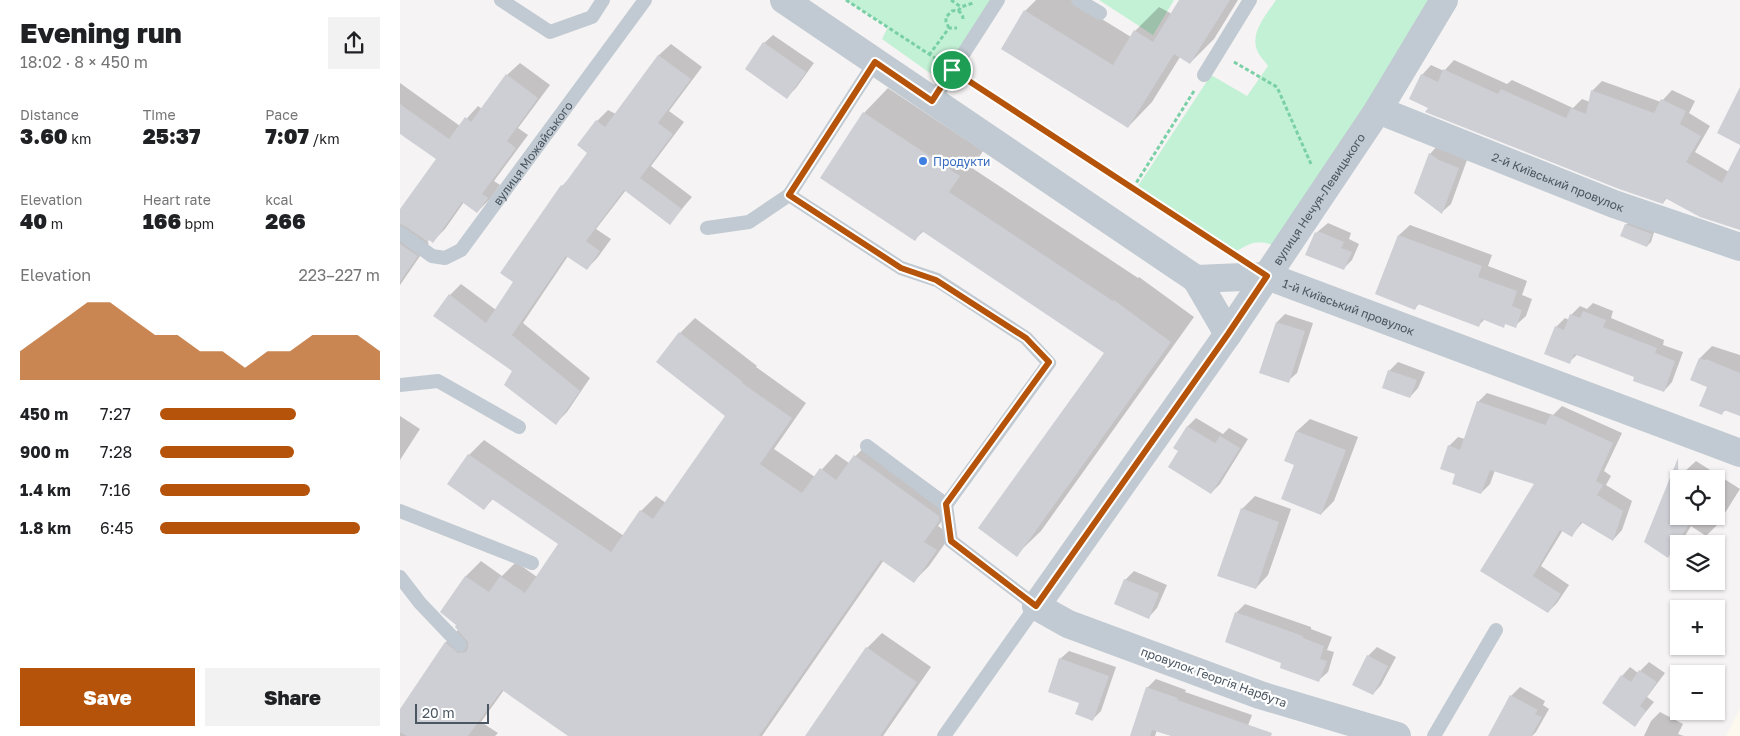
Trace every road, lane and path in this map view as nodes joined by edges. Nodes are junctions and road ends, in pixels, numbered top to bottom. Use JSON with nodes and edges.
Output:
{"nodes":[{"id":1,"x":501,"y":0,"type":"edge"},
{"id":2,"x":604,"y":0,"type":"edge"},
{"id":3,"x":646,"y":0,"type":"edge"},
{"id":4,"x":784,"y":0,"type":"edge"},
{"id":5,"x":846,"y":0,"type":"edge"},
{"id":6,"x":857,"y":0,"type":"edge"},
{"id":7,"x":951,"y":0,"type":"edge"},
{"id":8,"x":998,"y":0,"type":"edge"},
{"id":9,"x":1078,"y":0,"type":"edge"},
{"id":10,"x":1250,"y":0,"type":"edge"},
{"id":11,"x":1440,"y":1,"type":"edge"},
{"id":12,"x":854,"y":5,"type":"junction"},
{"id":13,"x":961,"y":7,"type":"dead end"},
{"id":14,"x":1100,"y":13,"type":"dead end"},
{"id":15,"x":963,"y":22,"type":"dead end"},
{"id":16,"x":960,"y":26,"type":"dead end"},
{"id":17,"x":949,"y":28,"type":"junction"},
{"id":18,"x":1218,"y":52,"type":"junction"},
{"id":19,"x":929,"y":55,"type":"junction"},
{"id":20,"x":875,"y":62,"type":"junction"},
{"id":21,"x":952,"y":70,"type":"junction"},
{"id":22,"x":1204,"y":75,"type":"joint"},
{"id":23,"x":932,"y":101,"type":"junction"},
{"id":24,"x":1378,"y":110,"type":"junction"},
{"id":25,"x":1311,"y":166,"type":"dead end"},
{"id":26,"x":1133,"y":188,"type":"junction"},
{"id":27,"x":789,"y":195,"type":"junction"},
{"id":28,"x":707,"y":228,"type":"dead end"},
{"id":29,"x":400,"y":233,"type":"edge"},
{"id":30,"x":1740,"y":248,"type":"edge"},
{"id":31,"x":1267,"y":276,"type":"junction"},
{"id":32,"x":1196,"y":279,"type":"junction"},
{"id":33,"x":1228,"y":334,"type":"junction"},
{"id":34,"x":400,"y":385,"type":"edge"},
{"id":35,"x":519,"y":426,"type":"dead end"},
{"id":36,"x":867,"y":446,"type":"dead end"},
{"id":37,"x":1740,"y":453,"type":"edge"},
{"id":38,"x":946,"y":504,"type":"junction"},
{"id":39,"x":400,"y":511,"type":"edge"},
{"id":40,"x":532,"y":563,"type":"dead end"},
{"id":41,"x":400,"y":577,"type":"edge"},
{"id":42,"x":1036,"y":606,"type":"junction"},
{"id":43,"x":1496,"y":630,"type":"dead end"},
{"id":44,"x":460,"y":645,"type":"dead end"},
{"id":45,"x":944,"y":736,"type":"edge"},
{"id":46,"x":1397,"y":736,"type":"edge"},
{"id":47,"x":1434,"y":736,"type":"edge"}],
"edges":[{"from":1,"to":2,"type":"lane"},
{"from":3,"to":29,"type":"lane","name":"вулиця Можайського"},
{"from":4,"to":20,"type":"street"},
{"from":5,"to":12,"type":"path"},
{"from":6,"to":12,"type":"path"},
{"from":7,"to":13,"type":"path"},
{"from":8,"to":21,"type":"lane"},
{"from":9,"to":14,"type":"lane"},
{"from":10,"to":18,"type":"lane"},
{"from":11,"to":24,"type":"street","name":"вулиця Нечуя-Левицького"},
{"from":12,"to":19,"type":"path"},
{"from":15,"to":17,"type":"path"},
{"from":16,"to":17,"type":"path"},
{"from":17,"to":19,"type":"path"},
{"from":18,"to":22,"type":"lane"},
{"from":18,"to":25,"type":"path"},
{"from":19,"to":21,"type":"path"},
{"from":20,"to":23,"type":"street"},
{"from":20,"to":27,"type":"lane"},
{"from":21,"to":23,"type":"lane"},
{"from":21,"to":26,"type":"path"},
{"from":22,"to":26,"type":"path"},
{"from":23,"to":32,"type":"street"},
{"from":24,"to":30,"type":"street","name":"2-й Київський провулок"},
{"from":24,"to":31,"type":"street","name":"вулиця Нечуя-Левицького"},
{"from":26,"to":31,"type":"path"},
{"from":27,"to":28,"type":"lane"},
{"from":27,"to":38,"type":"lane"},
{"from":31,"to":32,"type":"street","name":"1-й Київський провулок"},
{"from":31,"to":33,"type":"street","name":"вулиця Нечуя-Левицького"},
{"from":31,"to":37,"type":"street","name":"1-й Київський провулок"},
{"from":32,"to":33,"type":"street"},
{"from":33,"to":42,"type":"street","name":"вулиця Нечуя-Левицького"},
{"from":34,"to":35,"type":"lane"},
{"from":36,"to":38,"type":"lane"},
{"from":38,"to":42,"type":"lane"},
{"from":39,"to":40,"type":"lane"},
{"from":41,"to":44,"type":"lane"},
{"from":42,"to":45,"type":"lane","name":"вулиця Нечуя-Левицького"},
{"from":42,"to":46,"type":"street","name":"провулок Георгія Нарбута"},
{"from":43,"to":47,"type":"lane"}]}
